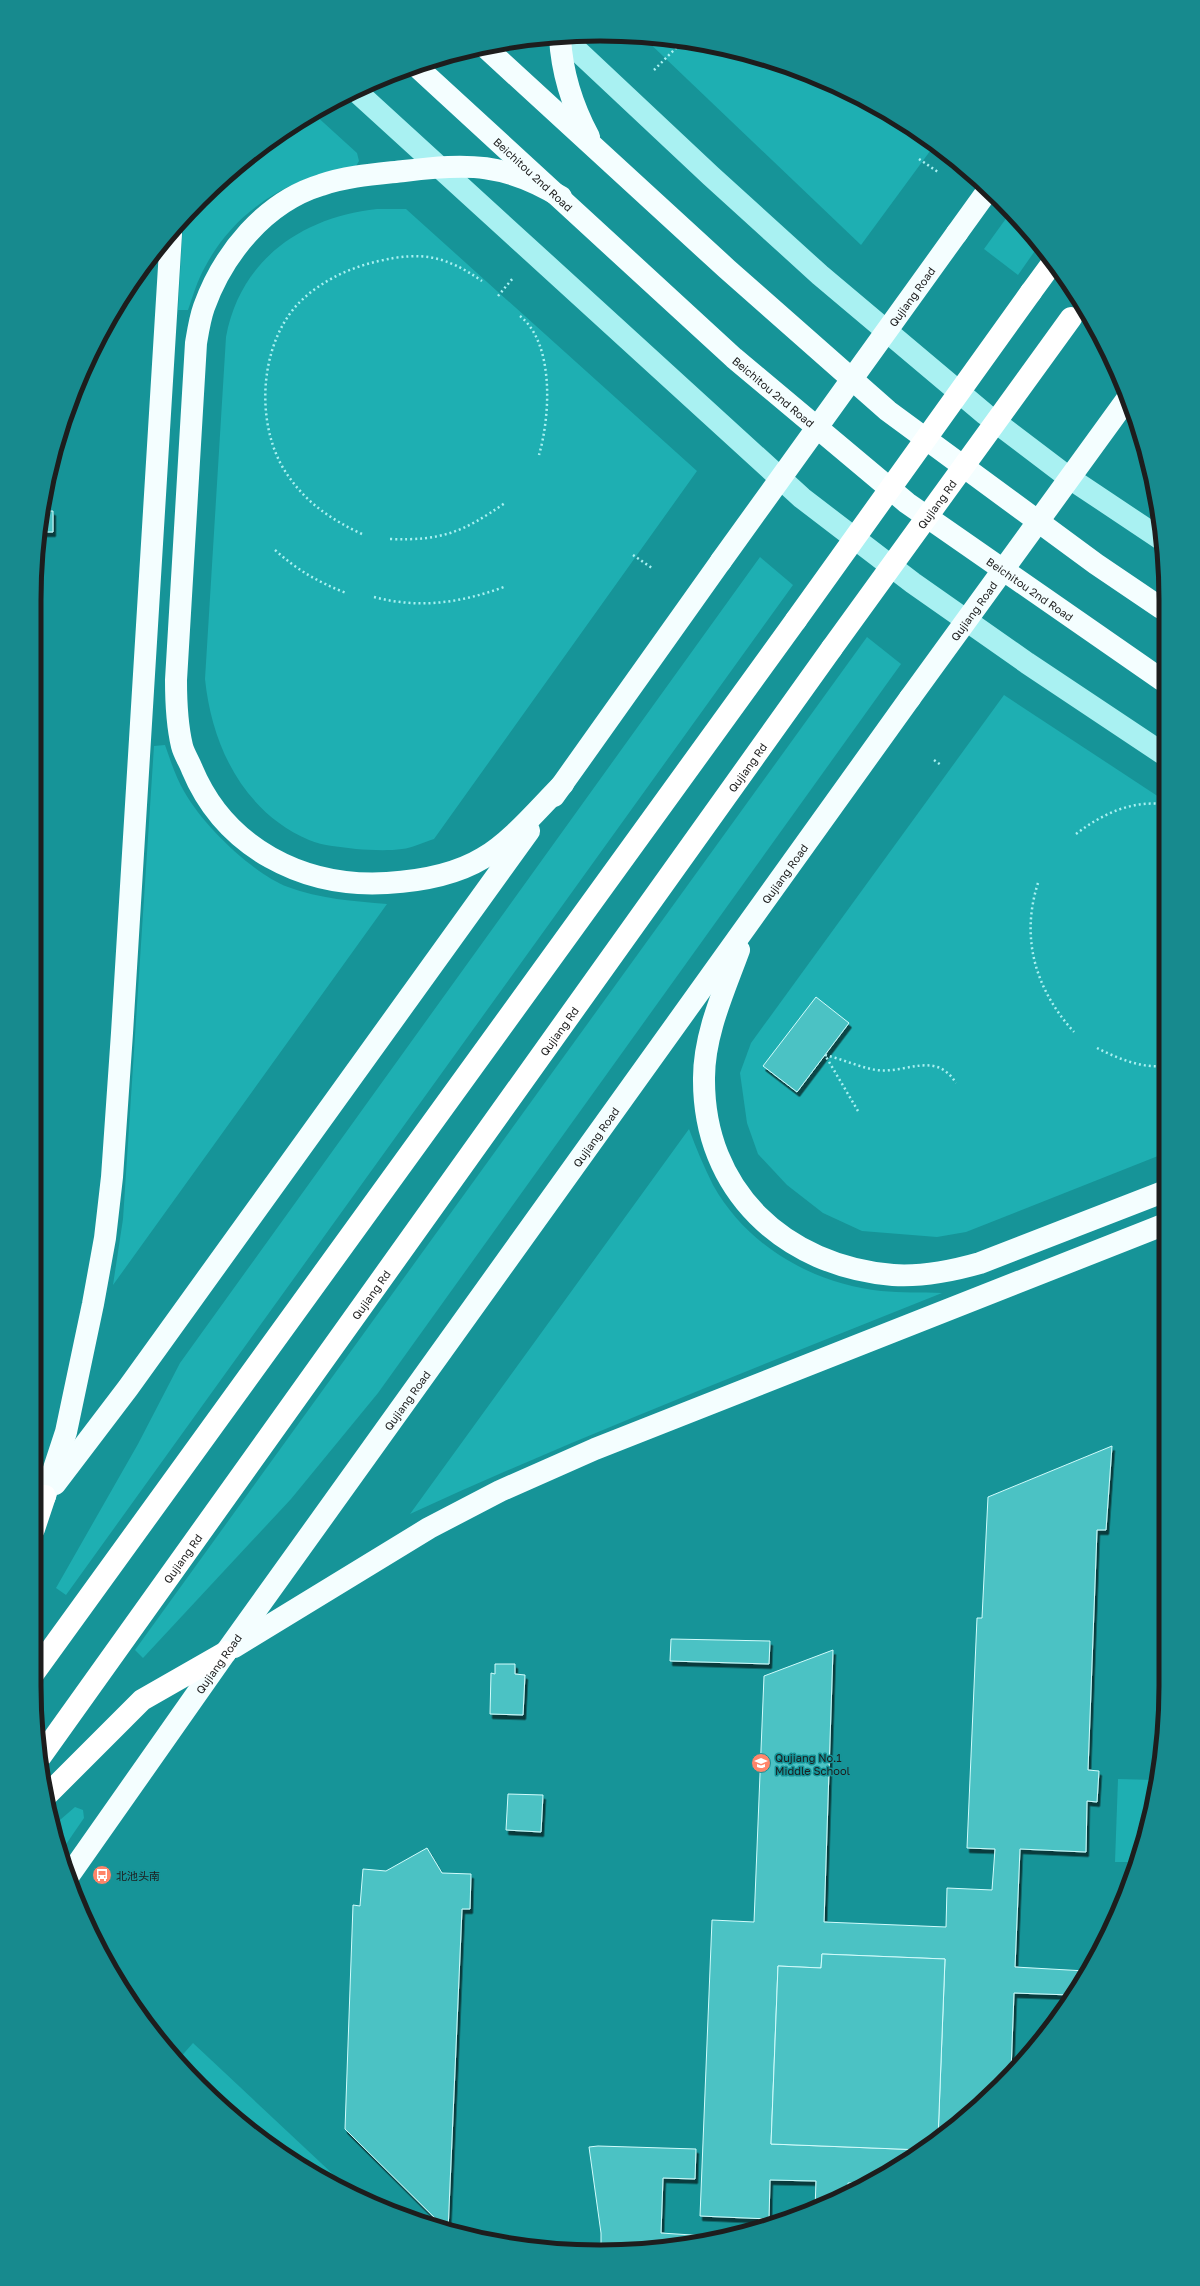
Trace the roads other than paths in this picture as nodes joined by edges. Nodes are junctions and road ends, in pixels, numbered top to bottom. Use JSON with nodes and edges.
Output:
{"nodes":[{"id":1,"x":560,"y":42,"type":"edge"},
{"id":2,"x":568,"y":42,"type":"edge"},
{"id":3,"x":490,"y":52,"type":"edge"},
{"id":4,"x":421,"y":71,"type":"edge"},
{"id":5,"x":361,"y":95,"type":"edge"},
{"id":6,"x":603,"y":156,"type":"junction"},
{"id":7,"x":440,"y":167,"type":"junction"},
{"id":8,"x":984,"y":195,"type":"edge"},
{"id":9,"x":561,"y":197,"type":"junction"},
{"id":10,"x":170,"y":243,"type":"edge"},
{"id":11,"x":1049,"y":268,"type":"edge"},
{"id":12,"x":1075,"y":313,"type":"edge"},
{"id":13,"x":1123,"y":404,"type":"edge"},
{"id":14,"x":1155,"y":535,"type":"edge"},
{"id":15,"x":1159,"y":607,"type":"edge"},
{"id":16,"x":1159,"y":678,"type":"edge"},
{"id":17,"x":1159,"y":751,"type":"edge"},
{"id":18,"x":563,"y":784,"type":"junction"},
{"id":19,"x":748,"y":925,"type":"junction"},
{"id":20,"x":1159,"y":1194,"type":"edge"},
{"id":21,"x":1159,"y":1227,"type":"edge"},
{"id":22,"x":41,"y":1501,"type":"edge"},
{"id":23,"x":41,"y":1503,"type":"edge"},
{"id":24,"x":226,"y":1652,"type":"junction"},
{"id":25,"x":41,"y":1663,"type":"edge"},
{"id":26,"x":45,"y":1750,"type":"edge"},
{"id":27,"x":51,"y":1791,"type":"edge"},
{"id":28,"x":73,"y":1871,"type":"edge"}],
"edges":[{"from":1,"to":6,"type":"main road"},
{"from":2,"to":14,"type":"street"},
{"from":3,"to":6,"type":"main road"},
{"from":4,"to":9,"type":"main road","name":"Beichitou 2nd Road"},
{"from":5,"to":7,"type":"street"},
{"from":6,"to":15,"type":"main road"},
{"from":7,"to":9,"type":"main road"},
{"from":7,"to":17,"type":"street"},
{"from":7,"to":18,"type":"main road"},
{"from":8,"to":18,"type":"main road","name":"Qujiang Road","bridge":true},
{"from":9,"to":16,"type":"main road","name":"Beichitou 2nd Road"},
{"from":10,"to":22,"type":"main road"},
{"from":11,"to":25,"type":"highway","bridge":true},
{"from":12,"to":26,"type":"highway","name":"Qujiang Rd","bridge":true},
{"from":13,"to":19,"type":"main road","name":"Qujiang Road","bridge":true},
{"from":18,"to":23,"type":"main road","name":"Qujiang Road"},
{"from":19,"to":20,"type":"main road"},
{"from":19,"to":24,"type":"main road","name":"Qujiang Road"},
{"from":21,"to":24,"type":"main road"},
{"from":24,"to":27,"type":"highway"},
{"from":24,"to":28,"type":"main road","name":"Qujiang Road"}]}
